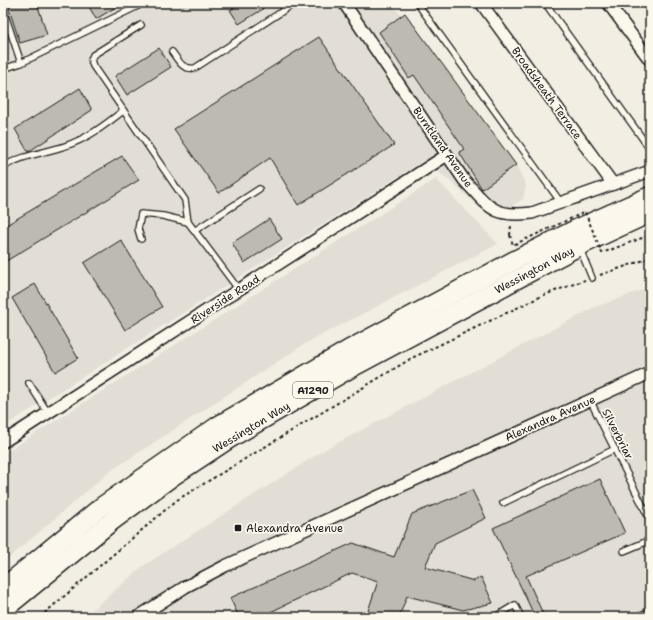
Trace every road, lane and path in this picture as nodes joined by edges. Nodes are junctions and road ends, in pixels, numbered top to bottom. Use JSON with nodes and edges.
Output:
{"nodes":[{"id":1,"x":137,"y":3,"type":"edge"},
{"id":2,"x":295,"y":3,"type":"edge"},
{"id":3,"x":344,"y":3,"type":"edge"},
{"id":4,"x":417,"y":3,"type":"edge"},
{"id":5,"x":481,"y":3,"type":"edge"},
{"id":6,"x":545,"y":3,"type":"edge"},
{"id":7,"x":608,"y":3,"type":"edge"},
{"id":8,"x":3,"y":9,"type":"edge"},
{"id":9,"x":141,"y":25,"type":"dead end"},
{"id":10,"x":172,"y":52,"type":"dead end"},
{"id":11,"x":650,"y":60,"type":"edge"},
{"id":12,"x":21,"y":63,"type":"junction"},
{"id":13,"x":3,"y":69,"type":"edge"},
{"id":14,"x":123,"y":111,"type":"junction"},
{"id":15,"x":650,"y":149,"type":"edge"},
{"id":16,"x":447,"y":156,"type":"junction"},
{"id":17,"x":3,"y":167,"type":"edge"},
{"id":18,"x":650,"y":171,"type":"edge"},
{"id":19,"x":613,"y":184,"type":"junction"},
{"id":20,"x":259,"y":189,"type":"dead end"},
{"id":21,"x":650,"y":196,"type":"edge"},
{"id":22,"x":562,"y":204,"type":"junction"},
{"id":23,"x":650,"y":213,"type":"edge"},
{"id":24,"x":188,"y":222,"type":"junction"},
{"id":25,"x":194,"y":230,"type":"junction"},
{"id":26,"x":510,"y":235,"type":"dead end"},
{"id":27,"x":650,"y":235,"type":"edge"},
{"id":28,"x":141,"y":238,"type":"dead end"},
{"id":29,"x":579,"y":246,"type":"junction"},
{"id":30,"x":650,"y":258,"type":"edge"},
{"id":31,"x":592,"y":278,"type":"junction"},
{"id":32,"x":239,"y":290,"type":"junction"},
{"id":33,"x":650,"y":373,"type":"edge"},
{"id":34,"x":29,"y":383,"type":"dead end"},
{"id":35,"x":590,"y":400,"type":"junction"},
{"id":36,"x":48,"y":413,"type":"junction"},
{"id":37,"x":3,"y":442,"type":"edge"},
{"id":38,"x":614,"y":448,"type":"junction"},
{"id":39,"x":503,"y":503,"type":"dead end"},
{"id":40,"x":650,"y":520,"type":"edge"},
{"id":41,"x":650,"y":540,"type":"edge"},
{"id":42,"x":624,"y":551,"type":"dead end"},
{"id":43,"x":3,"y":588,"type":"edge"},
{"id":44,"x":3,"y":610,"type":"edge"},
{"id":45,"x":650,"y":611,"type":"edge"},
{"id":46,"x":146,"y":615,"type":"edge"},
{"id":47,"x":40,"y":617,"type":"edge"},
{"id":48,"x":495,"y":617,"type":"edge"},
{"id":49,"x":521,"y":617,"type":"edge"},
{"id":50,"x":637,"y":617,"type":"edge"}],
"edges":[{"from":1,"to":12,"type":"lane"},
{"from":2,"to":10,"type":"lane"},
{"from":3,"to":16,"type":"street","name":"Burntland Avenue"},
{"from":4,"to":22,"type":"lane"},
{"from":5,"to":19,"type":"street","name":"Broadsheath Terrace"},
{"from":6,"to":15,"type":"lane"},
{"from":7,"to":11,"type":"street"},
{"from":8,"to":12,"type":"lane"},
{"from":9,"to":14,"type":"lane"},
{"from":12,"to":13,"type":"lane"},
{"from":14,"to":17,"type":"lane"},
{"from":14,"to":24,"type":"lane"},
{"from":16,"to":22,"type":"street","name":"Burntland Avenue"},
{"from":16,"to":32,"type":"street","name":"Riverside Road"},
{"from":18,"to":19,"type":"street","name":"Burntland Avenue"},
{"from":19,"to":22,"type":"street","name":"Burntland Avenue"},
{"from":20,"to":25,"type":"lane"},
{"from":21,"to":43,"type":"main road","name":"Wessington Way","number":"A1290"},
{"from":23,"to":29,"type":"main road","name":"Wessington Way","number":"A1290"},
{"from":24,"to":25,"type":"lane"},
{"from":24,"to":28,"type":"lane"},
{"from":25,"to":32,"type":"lane"},
{"from":26,"to":27,"type":"path","bridge":true},
{"from":29,"to":31,"type":"lane"},
{"from":29,"to":44,"type":"main road","name":"Wessington Way","number":"A1290"},
{"from":30,"to":31,"type":"path"},
{"from":31,"to":47,"type":"path"},
{"from":32,"to":36,"type":"street","name":"Riverside Road"},
{"from":33,"to":35,"type":"street","name":"Alexandra Avenue"},
{"from":34,"to":36,"type":"lane"},
{"from":35,"to":38,"type":"lane","name":"Silverbriar"},
{"from":35,"to":46,"type":"street","name":"Alexandra Avenue"},
{"from":36,"to":37,"type":"street","name":"Riverside Road"},
{"from":38,"to":39,"type":"lane"},
{"from":38,"to":40,"type":"lane","name":"Silverbriar"},
{"from":41,"to":42,"type":"lane"},
{"from":45,"to":50,"type":"lane"},
{"from":48,"to":49,"type":"lane"}]}
